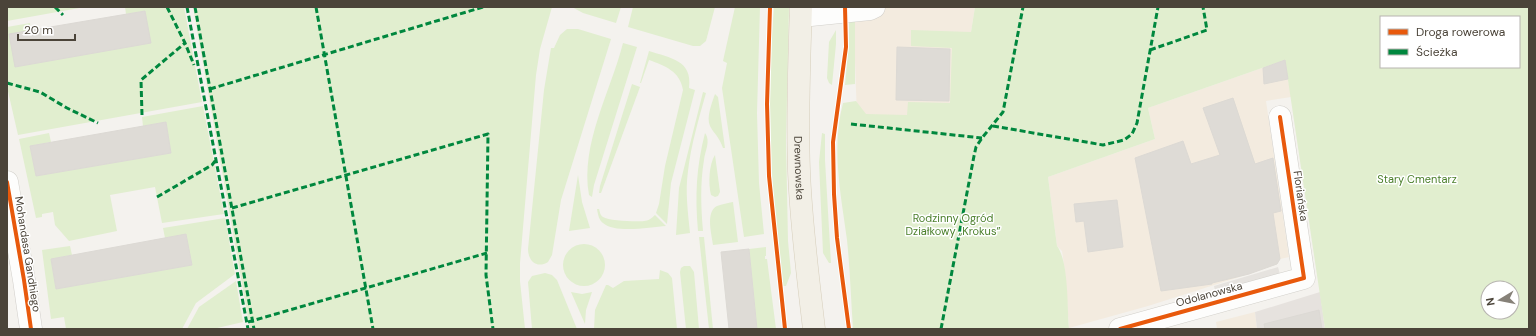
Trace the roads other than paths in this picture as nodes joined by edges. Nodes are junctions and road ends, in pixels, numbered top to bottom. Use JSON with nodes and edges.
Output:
{"nodes":[{"id":1,"x":874,"y":7,"type":"edge"},
{"id":2,"x":801,"y":12,"type":"edge"},
{"id":3,"x":1280,"y":117,"type":"dead end"},
{"id":4,"x":7,"y":182,"type":"edge"},
{"id":5,"x":1304,"y":278,"type":"joint"},
{"id":6,"x":1166,"y":322,"type":"edge"},
{"id":7,"x":31,"y":329,"type":"edge"},
{"id":8,"x":814,"y":329,"type":"edge"},
{"id":9,"x":1120,"y":329,"type":"edge"}],
"edges":[{"from":1,"to":2,"type":"street"},
{"from":2,"to":8,"type":"main road","name":"Drewnowska"},
{"from":3,"to":5,"type":"street","name":"Floriańska"},
{"from":4,"to":7,"type":"street","name":"Mohandasa Gandhiego"},
{"from":5,"to":6,"type":"street","name":"Odolanowska"},
{"from":6,"to":9,"type":"street","name":"Odolanowska"}]}
